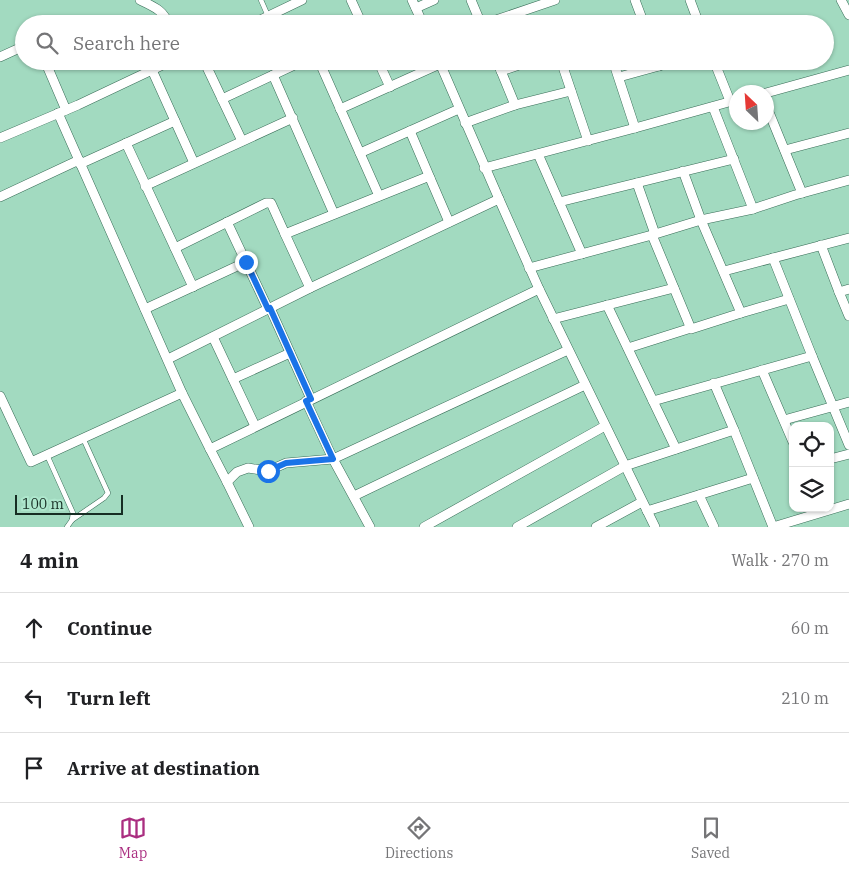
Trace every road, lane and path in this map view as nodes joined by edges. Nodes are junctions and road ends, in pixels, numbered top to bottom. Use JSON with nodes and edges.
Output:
{"nodes":[{"id":1,"x":140,"y":0,"type":"edge"},
{"id":2,"x":261,"y":0,"type":"edge"},
{"id":3,"x":302,"y":0,"type":"edge"},
{"id":4,"x":351,"y":0,"type":"edge"},
{"id":5,"x":434,"y":0,"type":"edge"},
{"id":6,"x":471,"y":0,"type":"edge"},
{"id":7,"x":555,"y":0,"type":"edge"},
{"id":8,"x":635,"y":0,"type":"edge"},
{"id":9,"x":690,"y":0,"type":"edge"},
{"id":10,"x":841,"y":0,"type":"edge"},
{"id":11,"x":414,"y":4,"type":"edge"},
{"id":12,"x":530,"y":4,"type":"edge"},
{"id":13,"x":163,"y":15,"type":"edge"},
{"id":14,"x":268,"y":15,"type":"edge"},
{"id":15,"x":270,"y":15,"type":"edge"},
{"id":16,"x":358,"y":15,"type":"edge"},
{"id":17,"x":478,"y":15,"type":"edge"},
{"id":18,"x":504,"y":15,"type":"edge"},
{"id":19,"x":641,"y":15,"type":"edge"},
{"id":20,"x":696,"y":15,"type":"edge"},
{"id":21,"x":849,"y":15,"type":"edge"},
{"id":22,"x":15,"y":50,"type":"edge"},
{"id":23,"x":0,"y":57,"type":"edge"},
{"id":24,"x":48,"y":70,"type":"edge"},
{"id":25,"x":152,"y":70,"type":"joint"},
{"id":26,"x":208,"y":70,"type":"edge"},
{"id":27,"x":284,"y":70,"type":"edge"},
{"id":28,"x":323,"y":70,"type":"edge"},
{"id":29,"x":382,"y":70,"type":"edge"},
{"id":30,"x":425,"y":70,"type":"edge"},
{"id":31,"x":442,"y":70,"type":"edge"},
{"id":32,"x":505,"y":70,"type":"edge"},
{"id":33,"x":564,"y":70,"type":"edge"},
{"id":34,"x":616,"y":70,"type":"edge"},
{"id":35,"x":640,"y":70,"type":"edge"},
{"id":36,"x":718,"y":70,"type":"edge"},
{"id":37,"x":849,"y":70,"type":"edge"},
{"id":38,"x":502,"y":71,"type":"joint"},
{"id":39,"x":273,"y":75,"type":"junction"},
{"id":40,"x":618,"y":77,"type":"junction"},
{"id":41,"x":390,"y":87,"type":"junction"},
{"id":42,"x":571,"y":91,"type":"junction"},
{"id":43,"x":774,"y":91,"type":"edge"},
{"id":44,"x":729,"y":92,"type":"edge"},
{"id":45,"x":222,"y":99,"type":"junction"},
{"id":46,"x":729,"y":101,"type":"edge"},
{"id":47,"x":514,"y":105,"type":"junction"},
{"id":48,"x":713,"y":107,"type":"junction"},
{"id":49,"x":340,"y":109,"type":"junction"},
{"id":50,"x":459,"y":109,"type":"junction"},
{"id":51,"x":62,"y":112,"type":"junction"},
{"id":52,"x":292,"y":118,"type":"junction"},
{"id":53,"x":175,"y":121,"type":"junction"},
{"id":54,"x":464,"y":122,"type":"junction"},
{"id":55,"x":774,"y":124,"type":"edge"},
{"id":56,"x":635,"y":128,"type":"junction"},
{"id":57,"x":410,"y":131,"type":"junction"},
{"id":58,"x":849,"y":134,"type":"edge"},
{"id":59,"x":0,"y":138,"type":"edge"},
{"id":60,"x":242,"y":141,"type":"junction"},
{"id":61,"x":588,"y":141,"type":"junction"},
{"id":62,"x":126,"y":143,"type":"junction"},
{"id":63,"x":785,"y":150,"type":"junction"},
{"id":64,"x":360,"y":153,"type":"junction"},
{"id":65,"x":538,"y":154,"type":"junction"},
{"id":66,"x":734,"y":159,"type":"junction"},
{"id":67,"x":79,"y":162,"type":"junction"},
{"id":68,"x":194,"y":164,"type":"junction"},
{"id":69,"x":484,"y":168,"type":"junction"},
{"id":70,"x":683,"y":171,"type":"junction"},
{"id":71,"x":430,"y":178,"type":"junction"},
{"id":72,"x":849,"y":180,"type":"edge"},
{"id":73,"x":637,"y":183,"type":"junction"},
{"id":74,"x":145,"y":186,"type":"junction"},
{"id":75,"x":802,"y":193,"type":"junction"},
{"id":76,"x":379,"y":196,"type":"junction"},
{"id":77,"x":0,"y":197,"type":"edge"},
{"id":78,"x":499,"y":199,"type":"junction"},
{"id":79,"x":559,"y":202,"type":"junction"},
{"id":80,"x":754,"y":209,"type":"junction"},
{"id":81,"x":334,"y":214,"type":"junction"},
{"id":82,"x":701,"y":220,"type":"junction"},
{"id":83,"x":227,"y":222,"type":"junction"},
{"id":84,"x":450,"y":222,"type":"junction"},
{"id":85,"x":286,"y":234,"type":"junction"},
{"id":86,"x":654,"y":235,"type":"junction"},
{"id":87,"x":849,"y":238,"type":"edge"},
{"id":88,"x":821,"y":245,"type":"junction"},
{"id":89,"x":175,"y":248,"type":"junction"},
{"id":90,"x":582,"y":254,"type":"junction"},
{"id":91,"x":773,"y":258,"type":"junction"},
{"id":92,"x":246,"y":262,"type":"junction"},
{"id":93,"x":529,"y":268,"type":"junction"},
{"id":94,"x":724,"y":271,"type":"junction"},
{"id":95,"x":193,"y":287,"type":"junction"},
{"id":96,"x":310,"y":288,"type":"junction"},
{"id":97,"x":674,"y":288,"type":"junction"},
{"id":98,"x":849,"y":289,"type":"edge"},
{"id":99,"x":539,"y":290,"type":"junction"},
{"id":100,"x":839,"y":292,"type":"junction"},
{"id":101,"x":789,"y":299,"type":"junction"},
{"id":102,"x":607,"y":305,"type":"junction"},
{"id":103,"x":269,"y":308,"type":"junction"},
{"id":104,"x":146,"y":309,"type":"junction"},
{"id":105,"x":741,"y":313,"type":"junction"},
{"id":106,"x":849,"y":316,"type":"edge"},
{"id":107,"x":553,"y":319,"type":"junction"},
{"id":108,"x":691,"y":328,"type":"junction"},
{"id":109,"x":213,"y":337,"type":"junction"},
{"id":110,"x":628,"y":348,"type":"junction"},
{"id":111,"x":568,"y":350,"type":"junction"},
{"id":112,"x":290,"y":353,"type":"junction"},
{"id":113,"x":812,"y":356,"type":"junction"},
{"id":114,"x":168,"y":359,"type":"junction"},
{"id":115,"x":762,"y":370,"type":"junction"},
{"id":116,"x":233,"y":379,"type":"junction"},
{"id":117,"x":714,"y":383,"type":"junction"},
{"id":118,"x":585,"y":385,"type":"junction"},
{"id":119,"x":182,"y":393,"type":"junction"},
{"id":120,"x":0,"y":396,"type":"edge"},
{"id":121,"x":309,"y":400,"type":"junction"},
{"id":122,"x":653,"y":401,"type":"junction"},
{"id":123,"x":849,"y":402,"type":"edge"},
{"id":124,"x":833,"y":406,"type":"junction"},
{"id":125,"x":784,"y":420,"type":"junction"},
{"id":126,"x":255,"y":426,"type":"junction"},
{"id":127,"x":605,"y":426,"type":"junction"},
{"id":128,"x":734,"y":430,"type":"junction"},
{"id":129,"x":789,"y":432,"type":"edge"},
{"id":130,"x":82,"y":438,"type":"junction"},
{"id":131,"x":849,"y":445,"type":"edge"},
{"id":132,"x":210,"y":449,"type":"junction"},
{"id":133,"x":676,"y":449,"type":"junction"},
{"id":134,"x":849,"y":454,"type":"edge"},
{"id":135,"x":46,"y":455,"type":"junction"},
{"id":136,"x":834,"y":458,"type":"edge"},
{"id":137,"x":333,"y":459,"type":"junction"},
{"id":138,"x":625,"y":466,"type":"junction"},
{"id":139,"x":753,"y":478,"type":"junction"},
{"id":140,"x":228,"y":482,"type":"junction"},
{"id":141,"x":699,"y":494,"type":"junction"},
{"id":142,"x":354,"y":496,"type":"junction"},
{"id":143,"x":642,"y":502,"type":"junction"},
{"id":144,"x":849,"y":504,"type":"edge"},
{"id":145,"x":834,"y":508,"type":"edge"},
{"id":146,"x":647,"y":511,"type":"junction"},
{"id":147,"x":817,"y":512,"type":"edge"},
{"id":148,"x":72,"y":520,"type":"junction"},
{"id":149,"x":66,"y":527,"type":"edge"},
{"id":150,"x":249,"y":527,"type":"edge"},
{"id":151,"x":370,"y":527,"type":"edge"},
{"id":152,"x":424,"y":527,"type":"edge"},
{"id":153,"x":517,"y":527,"type":"edge"},
{"id":154,"x":596,"y":527,"type":"edge"},
{"id":155,"x":655,"y":527,"type":"edge"},
{"id":156,"x":714,"y":527,"type":"edge"},
{"id":157,"x":773,"y":527,"type":"edge"}],
"edges":[{"from":1,"to":13,"type":"street"},
{"from":2,"to":14,"type":"lane"},
{"from":3,"to":15,"type":"street"},
{"from":4,"to":16,"type":"street"},
{"from":5,"to":11,"type":"street"},
{"from":6,"to":17,"type":"street"},
{"from":7,"to":12,"type":"street"},
{"from":8,"to":19,"type":"street"},
{"from":9,"to":20,"type":"street"},
{"from":10,"to":21,"type":"street"},
{"from":12,"to":18,"type":"street"},
{"from":22,"to":23,"type":"street"},
{"from":24,"to":51,"type":"street"},
{"from":25,"to":51,"type":"street"},
{"from":25,"to":53,"type":"street"},
{"from":26,"to":45,"type":"street"},
{"from":27,"to":39,"type":"street"},
{"from":28,"to":49,"type":"street"},
{"from":29,"to":41,"type":"street"},
{"from":30,"to":41,"type":"street"},
{"from":31,"to":50,"type":"street"},
{"from":32,"to":38,"type":"street"},
{"from":33,"to":42,"type":"street"},
{"from":34,"to":40,"type":"street"},
{"from":35,"to":40,"type":"street"},
{"from":36,"to":44,"type":"street"},
{"from":37,"to":43,"type":"street"},
{"from":38,"to":47,"type":"street"},
{"from":39,"to":45,"type":"street"},
{"from":39,"to":52,"type":"street"},
{"from":40,"to":56,"type":"street"},
{"from":41,"to":49,"type":"street"},
{"from":42,"to":47,"type":"street"},
{"from":42,"to":61,"type":"street"},
{"from":45,"to":60,"type":"street"},
{"from":46,"to":48,"type":"street"},
{"from":47,"to":54,"type":"street"},
{"from":48,"to":56,"type":"street"},
{"from":48,"to":66,"type":"street"},
{"from":49,"to":64,"type":"street"},
{"from":50,"to":54,"type":"street"},
{"from":50,"to":57,"type":"street"},
{"from":51,"to":59,"type":"street"},
{"from":51,"to":67,"type":"street"},
{"from":52,"to":60,"type":"street"},
{"from":52,"to":81,"type":"street"},
{"from":53,"to":62,"type":"street"},
{"from":53,"to":68,"type":"street"},
{"from":54,"to":69,"type":"street"},
{"from":55,"to":63,"type":"street"},
{"from":56,"to":61,"type":"street"},
{"from":57,"to":64,"type":"street"},
{"from":57,"to":71,"type":"street"},
{"from":58,"to":63,"type":"street"},
{"from":60,"to":68,"type":"street"},
{"from":61,"to":65,"type":"street"},
{"from":62,"to":67,"type":"street"},
{"from":62,"to":74,"type":"street"},
{"from":63,"to":75,"type":"street"},
{"from":64,"to":76,"type":"street"},
{"from":65,"to":69,"type":"street"},
{"from":65,"to":79,"type":"street"},
{"from":66,"to":70,"type":"street"},
{"from":66,"to":80,"type":"street"},
{"from":67,"to":77,"type":"street"},
{"from":67,"to":104,"type":"street"},
{"from":68,"to":74,"type":"street"},
{"from":69,"to":78,"type":"street"},
{"from":70,"to":73,"type":"street"},
{"from":70,"to":82,"type":"street"},
{"from":71,"to":76,"type":"street"},
{"from":71,"to":84,"type":"street"},
{"from":72,"to":75,"type":"street"},
{"from":73,"to":79,"type":"street"},
{"from":73,"to":86,"type":"street"},
{"from":74,"to":89,"type":"street"},
{"from":75,"to":80,"type":"street"},
{"from":76,"to":81,"type":"street"},
{"from":78,"to":84,"type":"street"},
{"from":78,"to":93,"type":"street"},
{"from":79,"to":90,"type":"street"},
{"from":80,"to":82,"type":"street"},
{"from":81,"to":85,"type":"street"},
{"from":82,"to":86,"type":"street"},
{"from":82,"to":94,"type":"street"},
{"from":83,"to":85,"type":"street"},
{"from":83,"to":89,"type":"street"},
{"from":83,"to":92,"type":"street"},
{"from":84,"to":96,"type":"street"},
{"from":85,"to":96,"type":"street"},
{"from":86,"to":90,"type":"street"},
{"from":86,"to":97,"type":"street"},
{"from":87,"to":88,"type":"street"},
{"from":88,"to":91,"type":"street"},
{"from":88,"to":100,"type":"street"},
{"from":89,"to":95,"type":"street"},
{"from":90,"to":93,"type":"street"},
{"from":91,"to":94,"type":"street"},
{"from":91,"to":101,"type":"street"},
{"from":92,"to":95,"type":"street"},
{"from":92,"to":103,"type":"street"},
{"from":93,"to":99,"type":"street"},
{"from":94,"to":105,"type":"street"},
{"from":95,"to":104,"type":"street"},
{"from":96,"to":103,"type":"street"},
{"from":97,"to":102,"type":"street"},
{"from":97,"to":108,"type":"street"},
{"from":98,"to":100,"type":"street"},
{"from":99,"to":107,"type":"street"},
{"from":99,"to":121,"type":"street"},
{"from":100,"to":106,"type":"street"},
{"from":101,"to":105,"type":"street"},
{"from":101,"to":113,"type":"street"},
{"from":102,"to":107,"type":"street"},
{"from":102,"to":110,"type":"street"},
{"from":103,"to":109,"type":"street"},
{"from":103,"to":112,"type":"street"},
{"from":104,"to":114,"type":"street"},
{"from":105,"to":108,"type":"street"},
{"from":107,"to":111,"type":"street"},
{"from":108,"to":110,"type":"street"},
{"from":109,"to":114,"type":"street"},
{"from":109,"to":116,"type":"street"},
{"from":110,"to":122,"type":"street"},
{"from":111,"to":118,"type":"street"},
{"from":111,"to":137,"type":"street"},
{"from":112,"to":116,"type":"street"},
{"from":112,"to":121,"type":"street"},
{"from":113,"to":115,"type":"street"},
{"from":113,"to":124,"type":"street"},
{"from":114,"to":119,"type":"street"},
{"from":115,"to":117,"type":"street"},
{"from":115,"to":125,"type":"street"},
{"from":116,"to":126,"type":"street"},
{"from":117,"to":122,"type":"street"},
{"from":117,"to":128,"type":"street"},
{"from":118,"to":127,"type":"street"},
{"from":118,"to":142,"type":"street"},
{"from":119,"to":130,"type":"street"},
{"from":119,"to":132,"type":"street"},
{"from":120,"to":135,"type":"street"},
{"from":121,"to":126,"type":"street"},
{"from":121,"to":137,"type":"street"},
{"from":122,"to":133,"type":"street"},
{"from":123,"to":124,"type":"street"},
{"from":124,"to":125,"type":"street"},
{"from":124,"to":131,"type":"street"},
{"from":125,"to":129,"type":"street"},
{"from":126,"to":132,"type":"street"},
{"from":127,"to":138,"type":"street"},
{"from":127,"to":152,"type":"street"},
{"from":128,"to":133,"type":"street"},
{"from":128,"to":139,"type":"street"},
{"from":130,"to":135,"type":"street"},
{"from":130,"to":148,"type":"lane"},
{"from":132,"to":140,"type":"street"},
{"from":133,"to":138,"type":"street"},
{"from":134,"to":136,"type":"street"},
{"from":135,"to":148,"type":"lane"},
{"from":137,"to":140,"type":"street"},
{"from":137,"to":142,"type":"street"},
{"from":138,"to":143,"type":"street"},
{"from":138,"to":153,"type":"street"},
{"from":139,"to":141,"type":"street"},
{"from":139,"to":157,"type":"street"},
{"from":140,"to":150,"type":"street"},
{"from":141,"to":146,"type":"street"},
{"from":141,"to":156,"type":"street"},
{"from":142,"to":151,"type":"street"},
{"from":143,"to":146,"type":"street"},
{"from":143,"to":154,"type":"street"},
{"from":144,"to":145,"type":"street"},
{"from":146,"to":155,"type":"street"},
{"from":147,"to":157,"type":"street"},
{"from":148,"to":149,"type":"lane"}]}
